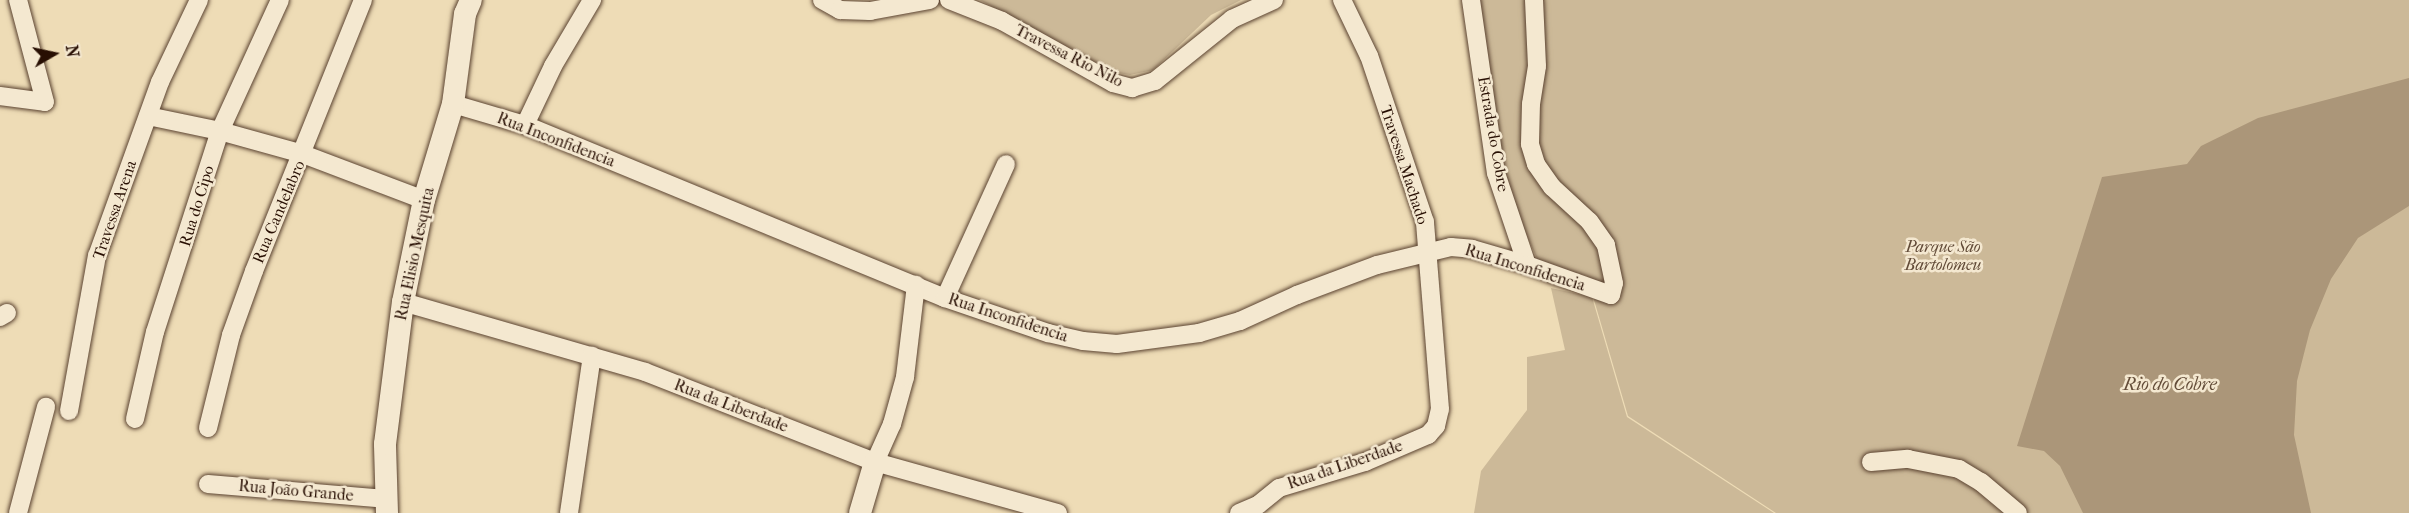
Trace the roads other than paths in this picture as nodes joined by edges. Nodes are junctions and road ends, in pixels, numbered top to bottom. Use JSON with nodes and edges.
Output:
{"nodes":[{"id":1,"x":18,"y":0,"type":"edge"},
{"id":2,"x":198,"y":0,"type":"edge"},
{"id":3,"x":280,"y":0,"type":"edge"},
{"id":4,"x":363,"y":0,"type":"edge"},
{"id":5,"x":471,"y":0,"type":"edge"},
{"id":6,"x":592,"y":0,"type":"edge"},
{"id":7,"x":822,"y":0,"type":"edge"},
{"id":8,"x":930,"y":0,"type":"edge"},
{"id":9,"x":949,"y":0,"type":"edge"},
{"id":10,"x":1274,"y":0,"type":"edge"},
{"id":11,"x":1342,"y":0,"type":"edge"},
{"id":12,"x":1471,"y":0,"type":"edge"},
{"id":13,"x":1534,"y":0,"type":"edge"},
{"id":14,"x":0,"y":96,"type":"edge"},
{"id":15,"x":453,"y":104,"type":"junction"},
{"id":16,"x":148,"y":116,"type":"junction"},
{"id":17,"x":525,"y":125,"type":"junction"},
{"id":18,"x":220,"y":131,"type":"junction"},
{"id":19,"x":303,"y":154,"type":"junction"},
{"id":20,"x":1006,"y":164,"type":"dead end"},
{"id":21,"x":424,"y":200,"type":"junction"},
{"id":22,"x":1428,"y":251,"type":"junction"},
{"id":23,"x":1527,"y":265,"type":"junction"},
{"id":24,"x":916,"y":285,"type":"junction"},
{"id":25,"x":945,"y":298,"type":"junction"},
{"id":26,"x":403,"y":302,"type":"junction"},
{"id":27,"x":591,"y":356,"type":"junction"},
{"id":28,"x":46,"y":407,"type":"dead end"},
{"id":29,"x":1440,"y":409,"type":"joint"},
{"id":30,"x":69,"y":411,"type":"dead end"},
{"id":31,"x":135,"y":419,"type":"dead end"},
{"id":32,"x":208,"y":428,"type":"dead end"},
{"id":33,"x":875,"y":462,"type":"junction"},
{"id":34,"x":1871,"y":462,"type":"dead end"},
{"id":35,"x":208,"y":484,"type":"dead end"},
{"id":36,"x":386,"y":506,"type":"edge"},
{"id":37,"x":18,"y":513,"type":"edge"},
{"id":38,"x":569,"y":513,"type":"edge"},
{"id":39,"x":860,"y":513,"type":"edge"},
{"id":40,"x":1058,"y":513,"type":"edge"},
{"id":41,"x":1239,"y":513,"type":"edge"},
{"id":42,"x":2018,"y":513,"type":"edge"}],
"edges":[{"from":1,"to":14,"type":"street"},
{"from":2,"to":16,"type":"street","name":"Travessa Arena"},
{"from":3,"to":18,"type":"street","name":"Rua do Cipo"},
{"from":4,"to":19,"type":"street","name":"Rua Candelabro"},
{"from":5,"to":15,"type":"street","name":"Rua Elisio Mesquita"},
{"from":6,"to":17,"type":"street"},
{"from":7,"to":8,"type":"street"},
{"from":9,"to":10,"type":"street","name":"Travessa Rio Nilo"},
{"from":11,"to":22,"type":"street","name":"Travessa Machado"},
{"from":12,"to":23,"type":"street","name":"Estrada do Cobre"},
{"from":13,"to":23,"type":"street","name":"Rua Inconfidencia"},
{"from":15,"to":17,"type":"street","name":"Rua Inconfidencia"},
{"from":15,"to":21,"type":"street","name":"Rua Elisio Mesquita"},
{"from":16,"to":18,"type":"street"},
{"from":16,"to":30,"type":"street","name":"Travessa Arena"},
{"from":17,"to":24,"type":"street","name":"Rua Inconfidencia"},
{"from":18,"to":19,"type":"street"},
{"from":18,"to":31,"type":"street","name":"Rua do Cipo"},
{"from":19,"to":21,"type":"street"},
{"from":19,"to":32,"type":"street","name":"Rua Candelabro"},
{"from":20,"to":25,"type":"street"},
{"from":21,"to":26,"type":"street","name":"Rua Elisio Mesquita"},
{"from":22,"to":23,"type":"street","name":"Rua Inconfidencia"},
{"from":22,"to":25,"type":"street","name":"Rua Inconfidencia"},
{"from":22,"to":29,"type":"street","name":"Travessa Machado"},
{"from":24,"to":25,"type":"street","name":"Rua Inconfidencia"},
{"from":24,"to":33,"type":"street"},
{"from":26,"to":27,"type":"street","name":"Rua da Liberdade"},
{"from":26,"to":36,"type":"street","name":"Rua Elisio Mesquita"},
{"from":27,"to":33,"type":"street","name":"Rua da Liberdade"},
{"from":27,"to":38,"type":"street"},
{"from":28,"to":37,"type":"street"},
{"from":29,"to":41,"type":"street","name":"Rua da Liberdade"},
{"from":33,"to":39,"type":"street"},
{"from":33,"to":40,"type":"street","name":"Rua da Liberdade"},
{"from":34,"to":42,"type":"street"},
{"from":35,"to":36,"type":"street","name":"Rua João Grande"}]}
